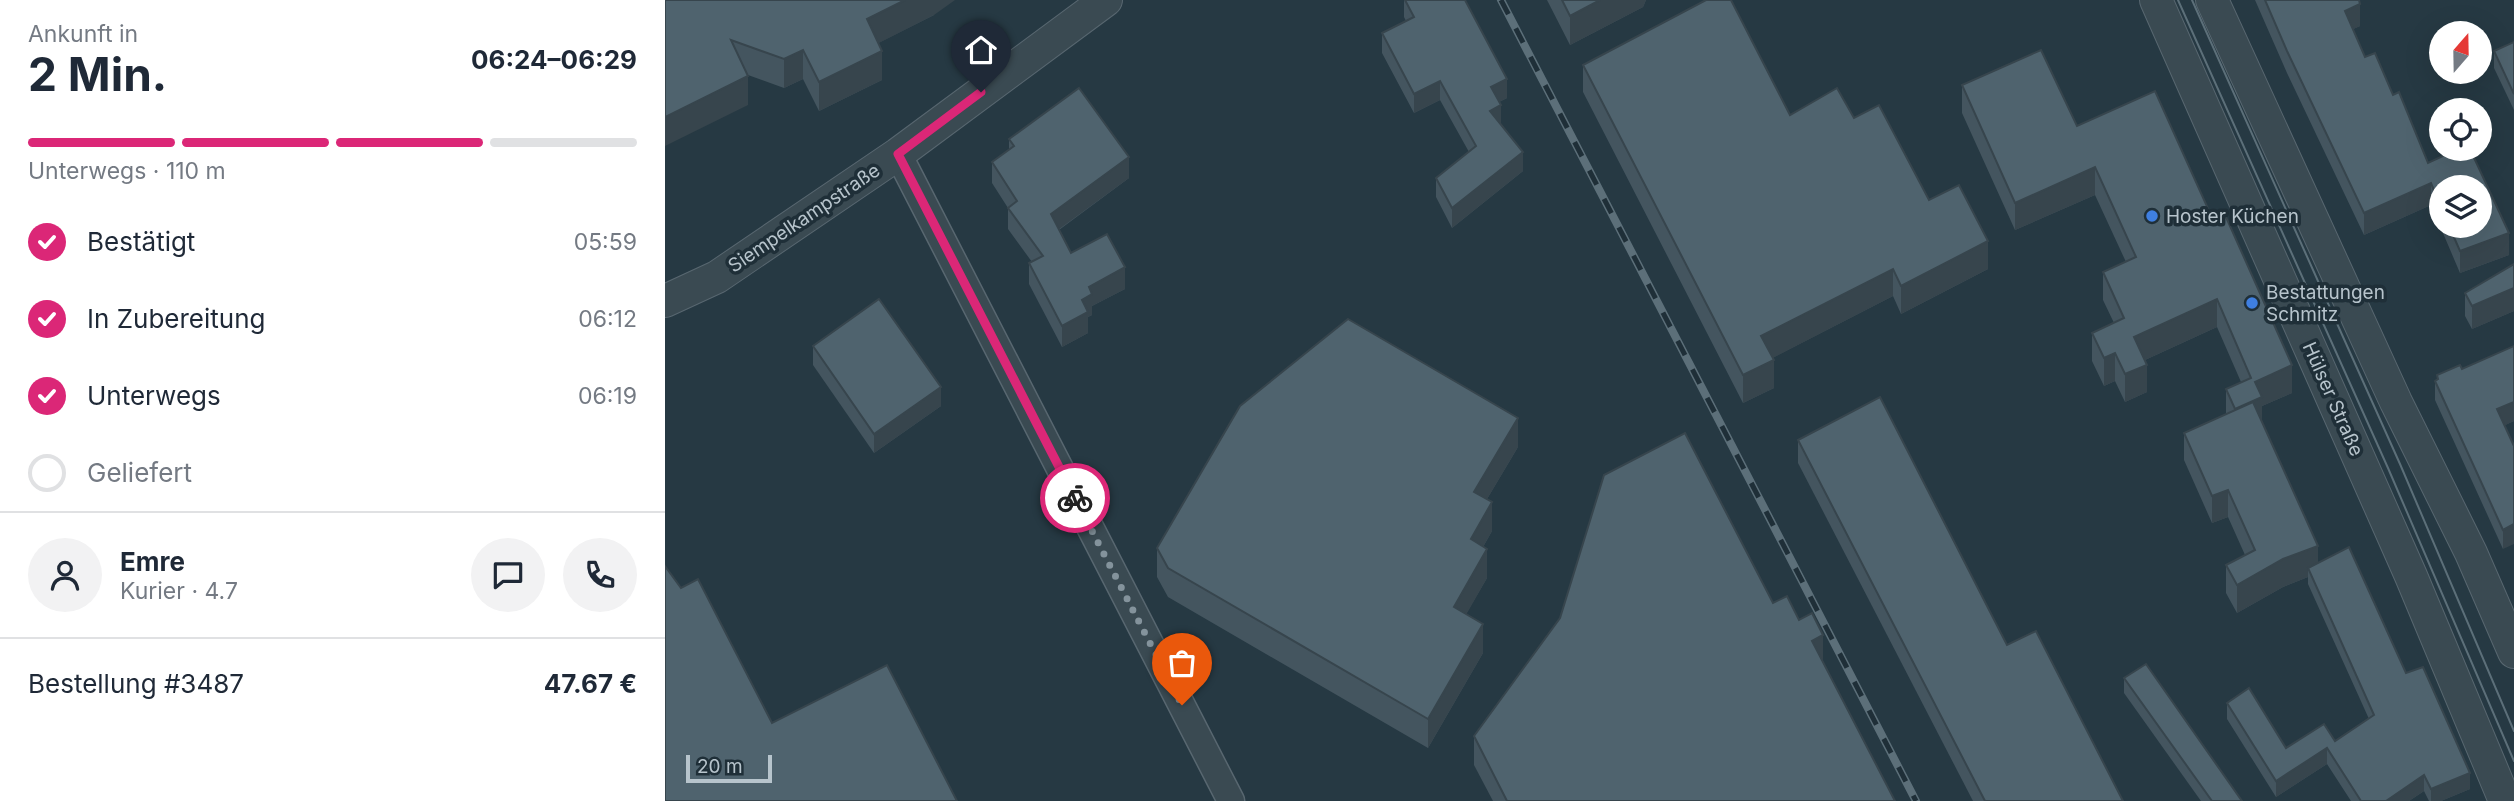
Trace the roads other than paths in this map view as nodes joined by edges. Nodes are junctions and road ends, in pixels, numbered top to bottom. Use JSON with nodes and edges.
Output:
{"nodes":[{"id":1,"x":1106,"y":0,"type":"edge"},
{"id":2,"x":2156,"y":0,"type":"edge"},
{"id":3,"x":2212,"y":0,"type":"edge"},
{"id":4,"x":898,"y":154,"type":"junction"},
{"id":5,"x":665,"y":301,"type":"edge"},
{"id":6,"x":2514,"y":652,"type":"edge"},
{"id":7,"x":2505,"y":797,"type":"edge"},
{"id":8,"x":1231,"y":801,"type":"edge"}],
"edges":[{"from":1,"to":4,"type":"street","name":"Siempelkampstraße"},
{"from":2,"to":7,"type":"street","name":"Hülser Straße"},
{"from":3,"to":6,"type":"street"},
{"from":4,"to":5,"type":"street","name":"Siempelkampstraße"},
{"from":4,"to":8,"type":"street"}]}
